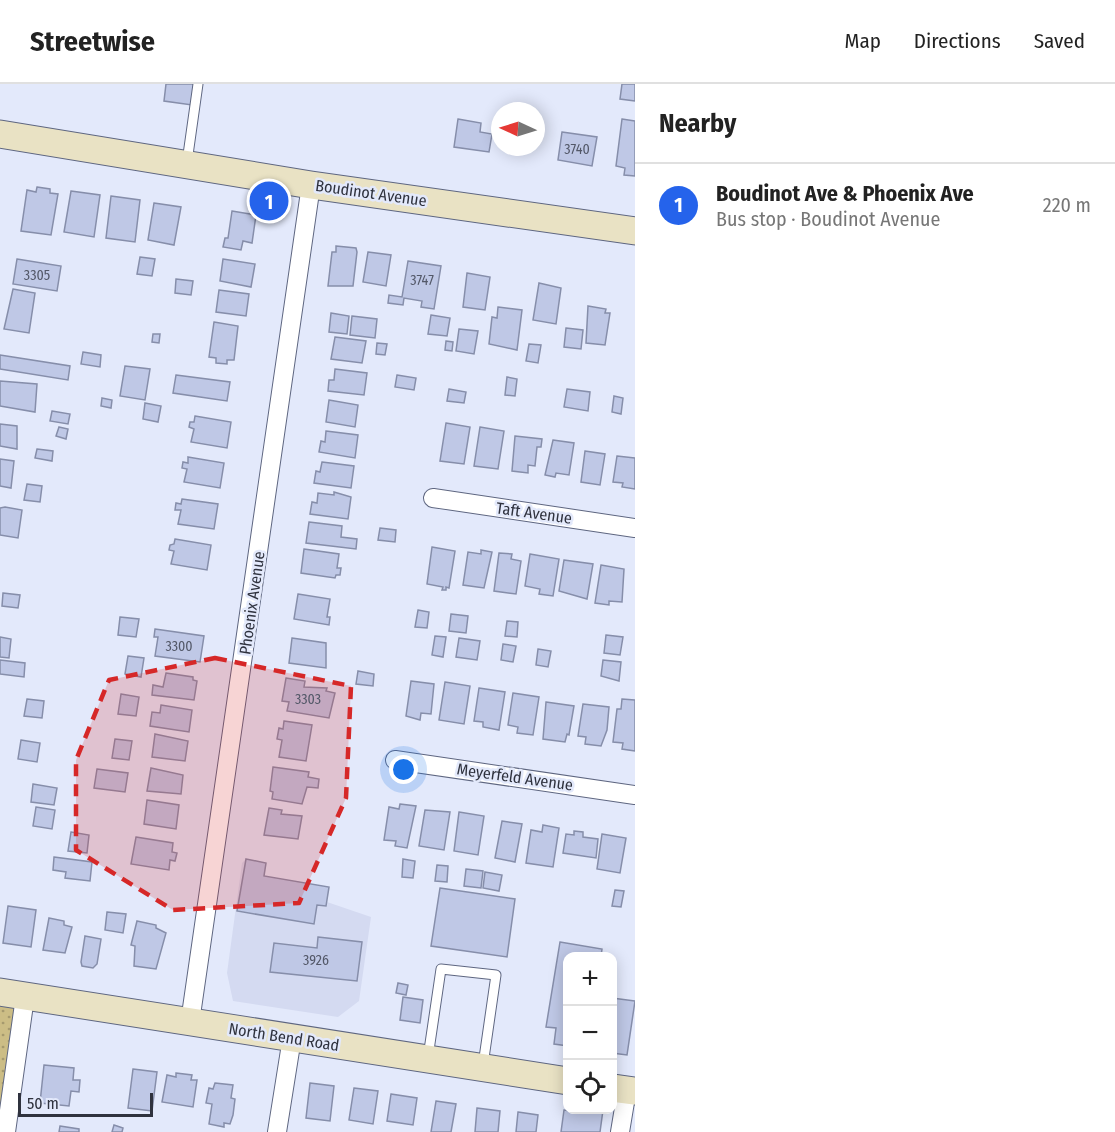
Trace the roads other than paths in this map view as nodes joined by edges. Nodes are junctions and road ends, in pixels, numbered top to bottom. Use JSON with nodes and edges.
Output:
{"nodes":[{"id":1,"x":198,"y":84,"type":"edge"},
{"id":2,"x":0,"y":134,"type":"edge"},
{"id":3,"x":187,"y":165,"type":"junction"},
{"id":4,"x":311,"y":185,"type":"junction"},
{"id":5,"x":635,"y":231,"type":"edge"},
{"id":6,"x":432,"y":498,"type":"dead end"},
{"id":7,"x":635,"y":528,"type":"edge"},
{"id":8,"x":395,"y":760,"type":"dead end"},
{"id":9,"x":635,"y":795,"type":"edge"},
{"id":10,"x":13,"y":995,"type":"edge"},
{"id":11,"x":190,"y":1022,"type":"junction"},
{"id":12,"x":292,"y":1038,"type":"junction"},
{"id":13,"x":428,"y":1059,"type":"junction"},
{"id":14,"x":483,"y":1068,"type":"junction"},
{"id":15,"x":563,"y":1080,"type":"edge"},
{"id":16,"x":625,"y":1090,"type":"edge"},
{"id":17,"x":6,"y":1132,"type":"edge"},
{"id":18,"x":277,"y":1132,"type":"edge"},
{"id":19,"x":620,"y":1132,"type":"edge"}],
"edges":[{"from":1,"to":3,"type":"lane"},
{"from":2,"to":3,"type":"street","name":"Boudinot Avenue"},
{"from":3,"to":4,"type":"street","name":"Boudinot Avenue"},
{"from":4,"to":5,"type":"street","name":"Boudinot Avenue"},
{"from":4,"to":11,"type":"street","name":"Phoenix Avenue"},
{"from":6,"to":7,"type":"street","name":"Taft Avenue"},
{"from":8,"to":9,"type":"street","name":"Meyerfeld Avenue"},
{"from":10,"to":11,"type":"street","name":"North Bend Road"},
{"from":10,"to":17,"type":"street"},
{"from":11,"to":12,"type":"street","name":"North Bend Road"},
{"from":12,"to":13,"type":"street","name":"North Bend Road"},
{"from":12,"to":18,"type":"street"},
{"from":13,"to":14,"type":"street","name":"North Bend Road"},
{"from":13,"to":14,"type":"lane"},
{"from":14,"to":15,"type":"street","name":"North Bend Road"},
{"from":16,"to":19,"type":"street"}]}
